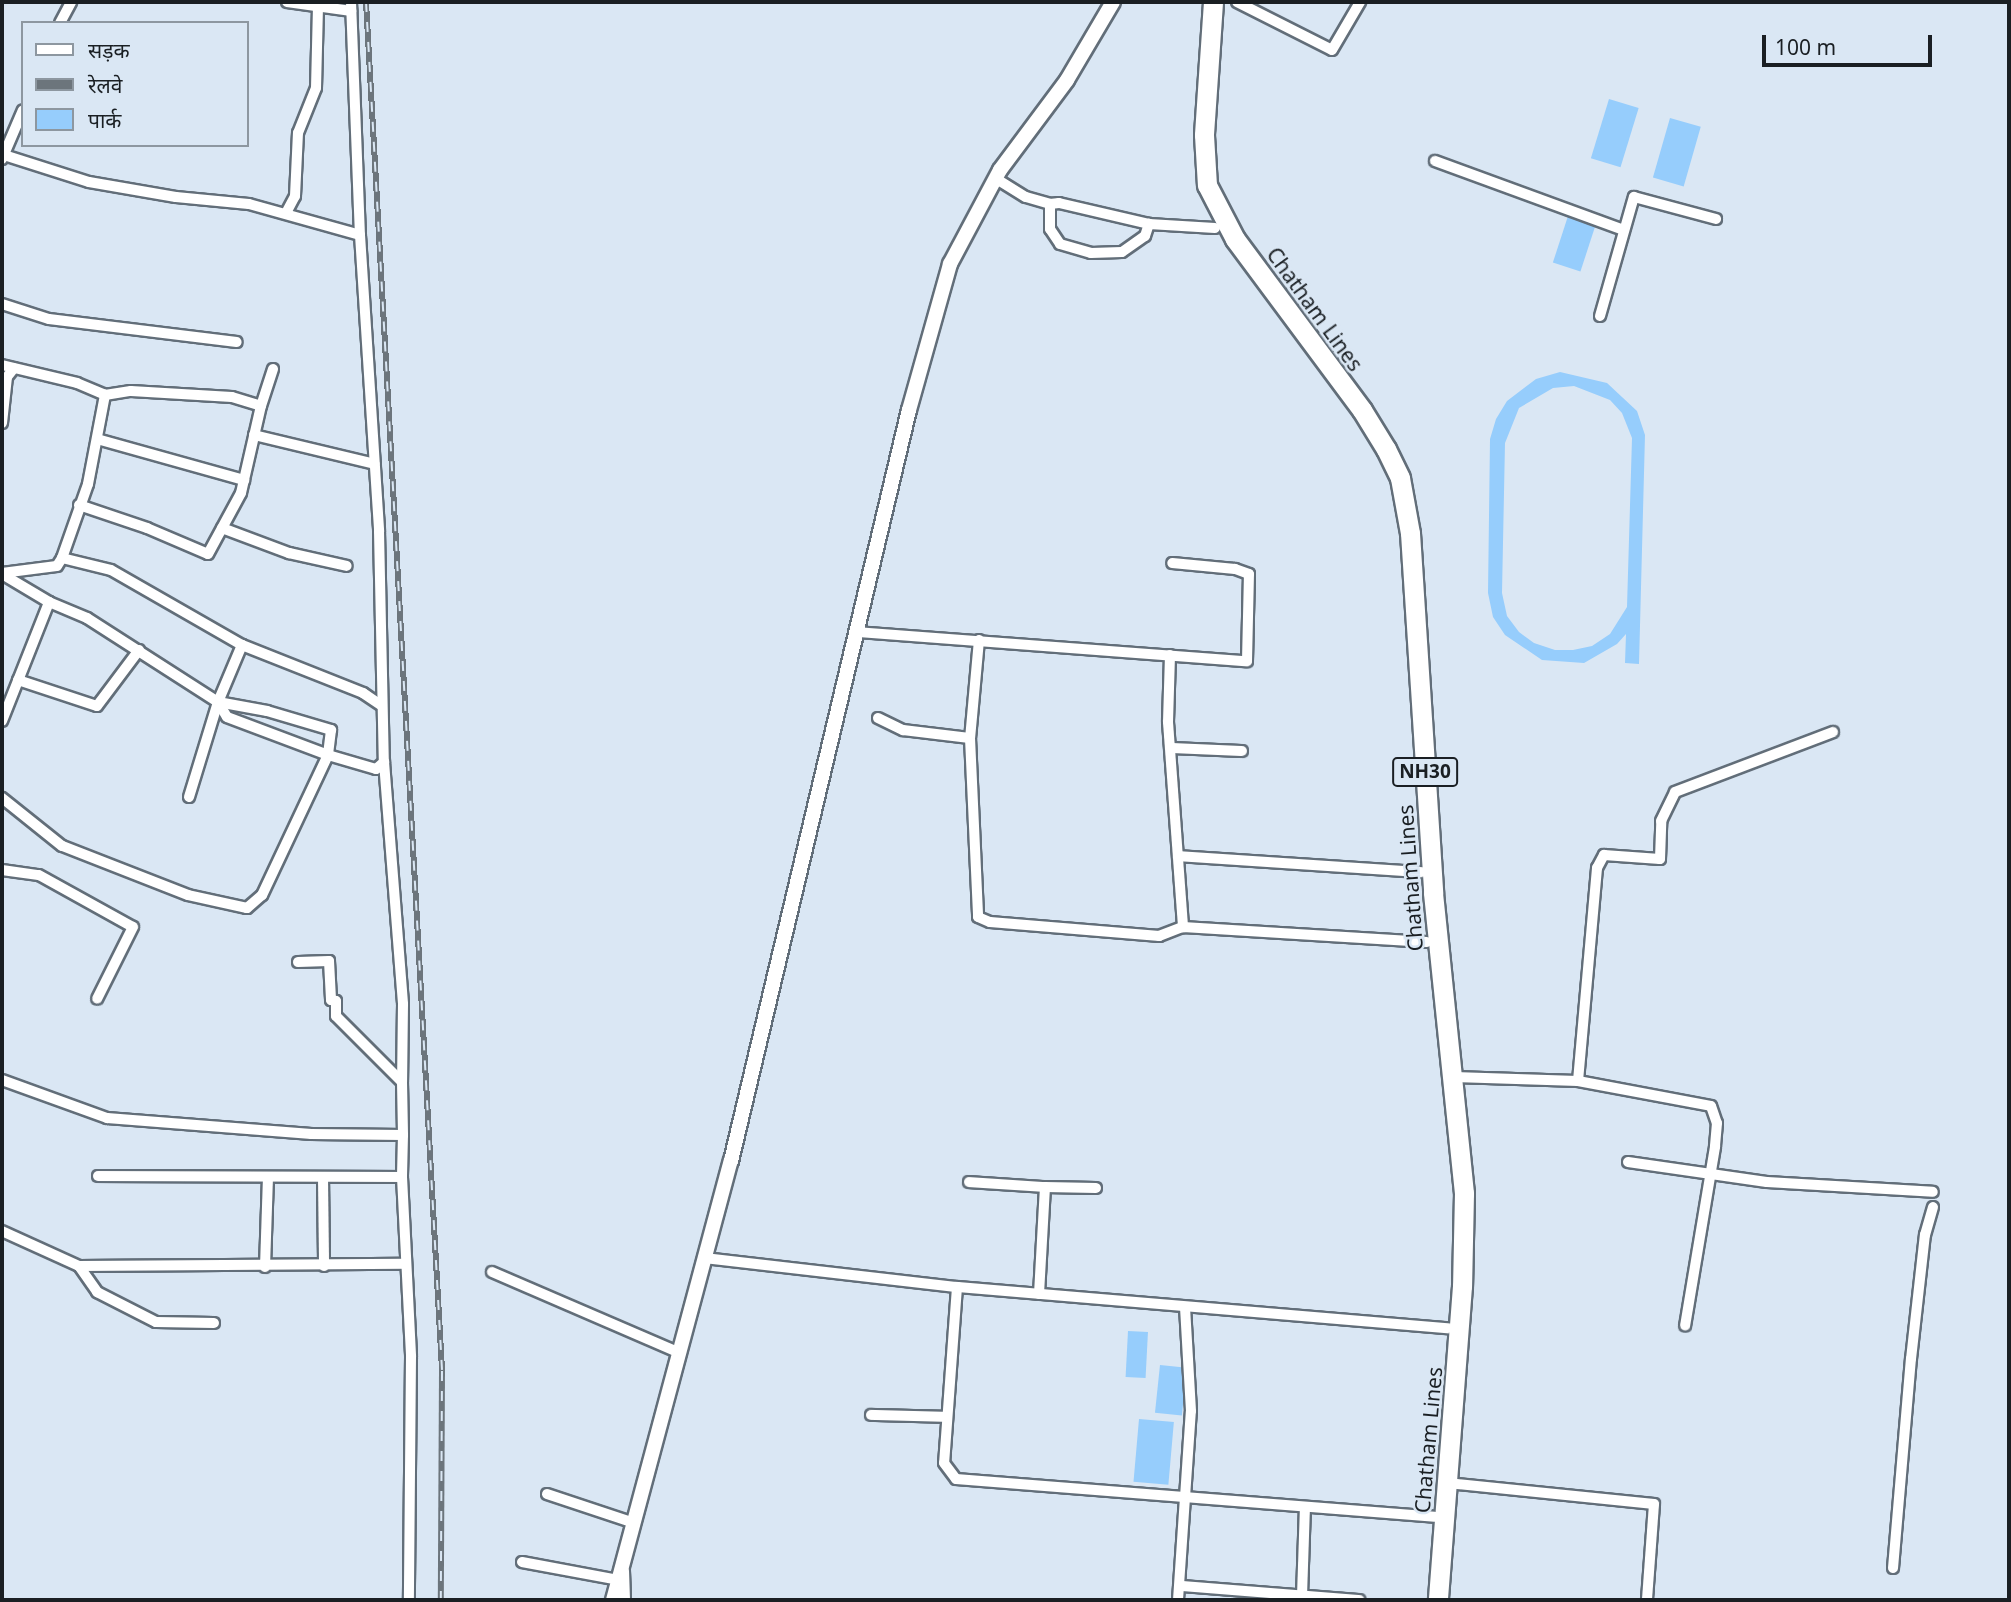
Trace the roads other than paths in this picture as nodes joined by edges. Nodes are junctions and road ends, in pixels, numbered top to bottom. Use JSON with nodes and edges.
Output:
{"nodes":[{"id":1,"x":71,"y":2,"type":"edge"},
{"id":2,"x":287,"y":2,"type":"edge"},
{"id":3,"x":1113,"y":2,"type":"edge"},
{"id":4,"x":1201,"y":2,"type":"edge"},
{"id":5,"x":1213,"y":2,"type":"edge"},
{"id":6,"x":1237,"y":2,"type":"edge"},
{"id":7,"x":1360,"y":2,"type":"edge"},
{"id":8,"x":318,"y":5,"type":"junction"},
{"id":9,"x":351,"y":6,"type":"edge"},
{"id":10,"x":61,"y":21,"type":"edge"},
{"id":11,"x":21,"y":115,"type":"edge"},
{"id":12,"x":3,"y":157,"type":"edge"},
{"id":13,"x":1435,"y":161,"type":"dead end"},
{"id":14,"x":995,"y":178,"type":"junction"},
{"id":15,"x":1050,"y":204,"type":"junction"},
{"id":16,"x":286,"y":214,"type":"junction"},
{"id":17,"x":1716,"y":219,"type":"dead end"},
{"id":18,"x":1149,"y":224,"type":"junction"},
{"id":19,"x":1215,"y":228,"type":"junction"},
{"id":20,"x":1624,"y":230,"type":"junction"},
{"id":21,"x":360,"y":235,"type":"junction"},
{"id":22,"x":2,"y":304,"type":"edge"},
{"id":23,"x":1600,"y":316,"type":"dead end"},
{"id":24,"x":237,"y":342,"type":"dead end"},
{"id":25,"x":2,"y":365,"type":"edge"},
{"id":26,"x":14,"y":368,"type":"junction"},
{"id":27,"x":273,"y":369,"type":"dead end"},
{"id":28,"x":105,"y":395,"type":"junction"},
{"id":29,"x":261,"y":406,"type":"junction"},
{"id":30,"x":2,"y":423,"type":"edge"},
{"id":31,"x":254,"y":435,"type":"junction"},
{"id":32,"x":97,"y":439,"type":"junction"},
{"id":33,"x":375,"y":464,"type":"junction"},
{"id":34,"x":244,"y":480,"type":"junction"},
{"id":35,"x":79,"y":505,"type":"junction"},
{"id":36,"x":222,"y":528,"type":"junction"},
{"id":37,"x":62,"y":558,"type":"junction"},
{"id":38,"x":1172,"y":563,"type":"dead end"},
{"id":39,"x":347,"y":566,"type":"dead end"},
{"id":40,"x":2,"y":574,"type":"edge"},
{"id":41,"x":49,"y":602,"type":"junction"},
{"id":42,"x":857,"y":632,"type":"junction"},
{"id":43,"x":979,"y":640,"type":"junction"},
{"id":44,"x":242,"y":645,"type":"junction"},
{"id":45,"x":139,"y":650,"type":"junction"},
{"id":46,"x":1170,"y":655,"type":"junction"},
{"id":47,"x":18,"y":680,"type":"junction"},
{"id":48,"x":218,"y":702,"type":"junction"},
{"id":49,"x":381,"y":705,"type":"junction"},
{"id":50,"x":878,"y":718,"type":"dead end"},
{"id":51,"x":2,"y":721,"type":"edge"},
{"id":52,"x":1833,"y":733,"type":"dead end"},
{"id":53,"x":970,"y":738,"type":"junction"},
{"id":54,"x":1171,"y":748,"type":"junction"},
{"id":55,"x":1242,"y":751,"type":"dead end"},
{"id":56,"x":328,"y":755,"type":"junction"},
{"id":57,"x":384,"y":762,"type":"junction"},
{"id":58,"x":189,"y":797,"type":"dead end"},
{"id":59,"x":2,"y":798,"type":"edge"},
{"id":60,"x":1178,"y":856,"type":"junction"},
{"id":61,"x":2,"y":870,"type":"edge"},
{"id":62,"x":1421,"y":872,"type":"junction"},
{"id":63,"x":1183,"y":927,"type":"junction"},
{"id":64,"x":1427,"y":942,"type":"junction"},
{"id":65,"x":298,"y":962,"type":"dead end"},
{"id":66,"x":1437,"y":988,"type":"junction"},
{"id":67,"x":97,"y":999,"type":"dead end"},
{"id":68,"x":1454,"y":1077,"type":"junction"},
{"id":69,"x":2,"y":1080,"type":"edge"},
{"id":70,"x":1578,"y":1081,"type":"junction"},
{"id":71,"x":402,"y":1082,"type":"junction"},
{"id":72,"x":403,"y":1135,"type":"junction"},
{"id":73,"x":1628,"y":1162,"type":"dead end"},
{"id":74,"x":1711,"y":1172,"type":"junction"},
{"id":75,"x":99,"y":1176,"type":"dead end"},
{"id":76,"x":268,"y":1177,"type":"junction"},
{"id":77,"x":402,"y":1177,"type":"junction"},
{"id":78,"x":323,"y":1178,"type":"junction"},
{"id":79,"x":969,"y":1182,"type":"dead end"},
{"id":80,"x":1045,"y":1188,"type":"junction"},
{"id":81,"x":1096,"y":1188,"type":"dead end"},
{"id":82,"x":1933,"y":1192,"type":"dead end"},
{"id":83,"x":1933,"y":1207,"type":"dead end"},
{"id":84,"x":2,"y":1231,"type":"edge"},
{"id":85,"x":705,"y":1258,"type":"junction"},
{"id":86,"x":405,"y":1264,"type":"junction"},
{"id":87,"x":79,"y":1266,"type":"junction"},
{"id":88,"x":324,"y":1266,"type":"junction"},
{"id":89,"x":265,"y":1267,"type":"junction"},
{"id":90,"x":492,"y":1272,"type":"dead end"},
{"id":91,"x":957,"y":1287,"type":"junction"},
{"id":92,"x":1039,"y":1294,"type":"junction"},
{"id":93,"x":1185,"y":1308,"type":"junction"},
{"id":94,"x":214,"y":1323,"type":"dead end"},
{"id":95,"x":1685,"y":1326,"type":"dead end"},
{"id":96,"x":1448,"y":1328,"type":"junction"},
{"id":97,"x":680,"y":1353,"type":"junction"},
{"id":98,"x":871,"y":1415,"type":"dead end"},
{"id":99,"x":947,"y":1417,"type":"junction"},
{"id":100,"x":1447,"y":1483,"type":"junction"},
{"id":101,"x":547,"y":1494,"type":"dead end"},
{"id":102,"x":1187,"y":1497,"type":"junction"},
{"id":103,"x":1306,"y":1507,"type":"junction"},
{"id":104,"x":1434,"y":1517,"type":"junction"},
{"id":105,"x":634,"y":1523,"type":"junction"},
{"id":106,"x":522,"y":1562,"type":"dead end"},
{"id":107,"x":623,"y":1565,"type":"junction"},
{"id":108,"x":1894,"y":1568,"type":"dead end"},
{"id":109,"x":619,"y":1580,"type":"junction"},
{"id":110,"x":1181,"y":1586,"type":"junction"},
{"id":111,"x":1302,"y":1596,"type":"junction"},
{"id":112,"x":409,"y":1600,"type":"edge"},
{"id":113,"x":613,"y":1600,"type":"edge"},
{"id":114,"x":625,"y":1600,"type":"edge"},
{"id":115,"x":1178,"y":1600,"type":"edge"},
{"id":116,"x":1360,"y":1600,"type":"edge"},
{"id":117,"x":1427,"y":1600,"type":"edge"},
{"id":118,"x":1438,"y":1600,"type":"edge"},
{"id":119,"x":1647,"y":1600,"type":"edge"}],
"edges":[{"from":1,"to":10,"type":"street"},
{"from":2,"to":8,"type":"street"},
{"from":3,"to":14,"type":"street"},
{"from":4,"to":19,"type":"highway","name":"Chatham Lines","number":"NH30"},
{"from":5,"to":66,"type":"highway","name":"Chatham Lines","number":"NH30"},
{"from":6,"to":7,"type":"street"},
{"from":8,"to":9,"type":"street"},
{"from":8,"to":16,"type":"street"},
{"from":9,"to":21,"type":"street"},
{"from":11,"to":12,"type":"street"},
{"from":12,"to":16,"type":"street"},
{"from":13,"to":20,"type":"street"},
{"from":14,"to":15,"type":"street"},
{"from":14,"to":42,"type":"street"},
{"from":15,"to":18,"type":"street"},
{"from":15,"to":18,"type":"street"},
{"from":16,"to":21,"type":"street"},
{"from":17,"to":20,"type":"street"},
{"from":18,"to":19,"type":"street"},
{"from":19,"to":62,"type":"highway","name":"Chatham Lines","number":"NH30"},
{"from":20,"to":23,"type":"street"},
{"from":21,"to":33,"type":"street"},
{"from":22,"to":24,"type":"street"},
{"from":25,"to":26,"type":"street"},
{"from":26,"to":28,"type":"street"},
{"from":26,"to":30,"type":"street"},
{"from":27,"to":29,"type":"street"},
{"from":28,"to":29,"type":"street"},
{"from":28,"to":32,"type":"street"},
{"from":29,"to":31,"type":"street"},
{"from":31,"to":33,"type":"street"},
{"from":31,"to":34,"type":"street"},
{"from":32,"to":34,"type":"street"},
{"from":32,"to":35,"type":"street"},
{"from":33,"to":49,"type":"street"},
{"from":34,"to":36,"type":"street"},
{"from":35,"to":36,"type":"street"},
{"from":35,"to":37,"type":"street"},
{"from":36,"to":39,"type":"street"},
{"from":37,"to":40,"type":"street"},
{"from":37,"to":44,"type":"street"},
{"from":38,"to":46,"type":"street"},
{"from":40,"to":41,"type":"street"},
{"from":41,"to":45,"type":"street"},
{"from":41,"to":47,"type":"street"},
{"from":42,"to":43,"type":"street"},
{"from":42,"to":85,"type":"street"},
{"from":43,"to":46,"type":"street"},
{"from":43,"to":53,"type":"street"},
{"from":44,"to":48,"type":"street"},
{"from":44,"to":49,"type":"street"},
{"from":45,"to":47,"type":"street"},
{"from":45,"to":48,"type":"street"},
{"from":46,"to":54,"type":"street"},
{"from":47,"to":51,"type":"street"},
{"from":48,"to":56,"type":"street"},
{"from":48,"to":56,"type":"street"},
{"from":48,"to":58,"type":"street"},
{"from":49,"to":57,"type":"street"},
{"from":50,"to":53,"type":"street"},
{"from":52,"to":70,"type":"street"},
{"from":53,"to":63,"type":"street"},
{"from":54,"to":55,"type":"street"},
{"from":54,"to":60,"type":"street"},
{"from":56,"to":57,"type":"street"},
{"from":56,"to":59,"type":"street"},
{"from":57,"to":71,"type":"street"},
{"from":60,"to":62,"type":"street"},
{"from":60,"to":63,"type":"street"},
{"from":61,"to":67,"type":"street"},
{"from":62,"to":64,"type":"highway","name":"Chatham Lines","number":"NH30"},
{"from":63,"to":64,"type":"street"},
{"from":64,"to":66,"type":"highway","name":"Chatham Lines","number":"NH30"},
{"from":65,"to":71,"type":"street"},
{"from":66,"to":68,"type":"highway","name":"Chatham Lines","number":"NH30"},
{"from":66,"to":96,"type":"highway","name":"Chatham Lines","number":"NH30"},
{"from":68,"to":70,"type":"street"},
{"from":68,"to":100,"type":"highway","name":"Chatham Lines","number":"NH30"},
{"from":69,"to":72,"type":"street"},
{"from":70,"to":74,"type":"street"},
{"from":71,"to":72,"type":"street"},
{"from":72,"to":77,"type":"street"},
{"from":73,"to":74,"type":"street"},
{"from":74,"to":82,"type":"street"},
{"from":74,"to":95,"type":"street"},
{"from":75,"to":76,"type":"street"},
{"from":76,"to":78,"type":"street"},
{"from":76,"to":89,"type":"street"},
{"from":77,"to":78,"type":"street"},
{"from":77,"to":86,"type":"street"},
{"from":78,"to":88,"type":"street"},
{"from":79,"to":80,"type":"street"},
{"from":80,"to":81,"type":"street"},
{"from":80,"to":92,"type":"street"},
{"from":83,"to":108,"type":"street"},
{"from":84,"to":87,"type":"street"},
{"from":85,"to":91,"type":"street"},
{"from":85,"to":97,"type":"street"},
{"from":86,"to":88,"type":"street"},
{"from":86,"to":112,"type":"street"},
{"from":87,"to":89,"type":"street"},
{"from":87,"to":94,"type":"street"},
{"from":88,"to":89,"type":"street"},
{"from":90,"to":97,"type":"street"},
{"from":91,"to":92,"type":"street"},
{"from":91,"to":99,"type":"street"},
{"from":92,"to":93,"type":"street"},
{"from":93,"to":96,"type":"street"},
{"from":93,"to":102,"type":"street"},
{"from":96,"to":104,"type":"highway","name":"Chatham Lines","number":"NH30"},
{"from":97,"to":105,"type":"street"},
{"from":98,"to":99,"type":"street"},
{"from":99,"to":102,"type":"street"},
{"from":100,"to":118,"type":"highway","name":"Chatham Lines","number":"NH30"},
{"from":100,"to":119,"type":"street"},
{"from":101,"to":105,"type":"street"},
{"from":102,"to":103,"type":"street"},
{"from":102,"to":110,"type":"street"},
{"from":103,"to":104,"type":"street"},
{"from":103,"to":111,"type":"street"},
{"from":104,"to":117,"type":"highway","name":"Chatham Lines","number":"NH30"},
{"from":105,"to":107,"type":"street"},
{"from":106,"to":109,"type":"street"},
{"from":107,"to":109,"type":"street"},
{"from":107,"to":114,"type":"street"},
{"from":109,"to":113,"type":"street"},
{"from":110,"to":111,"type":"street"},
{"from":110,"to":115,"type":"street"},
{"from":111,"to":116,"type":"street"}]}
